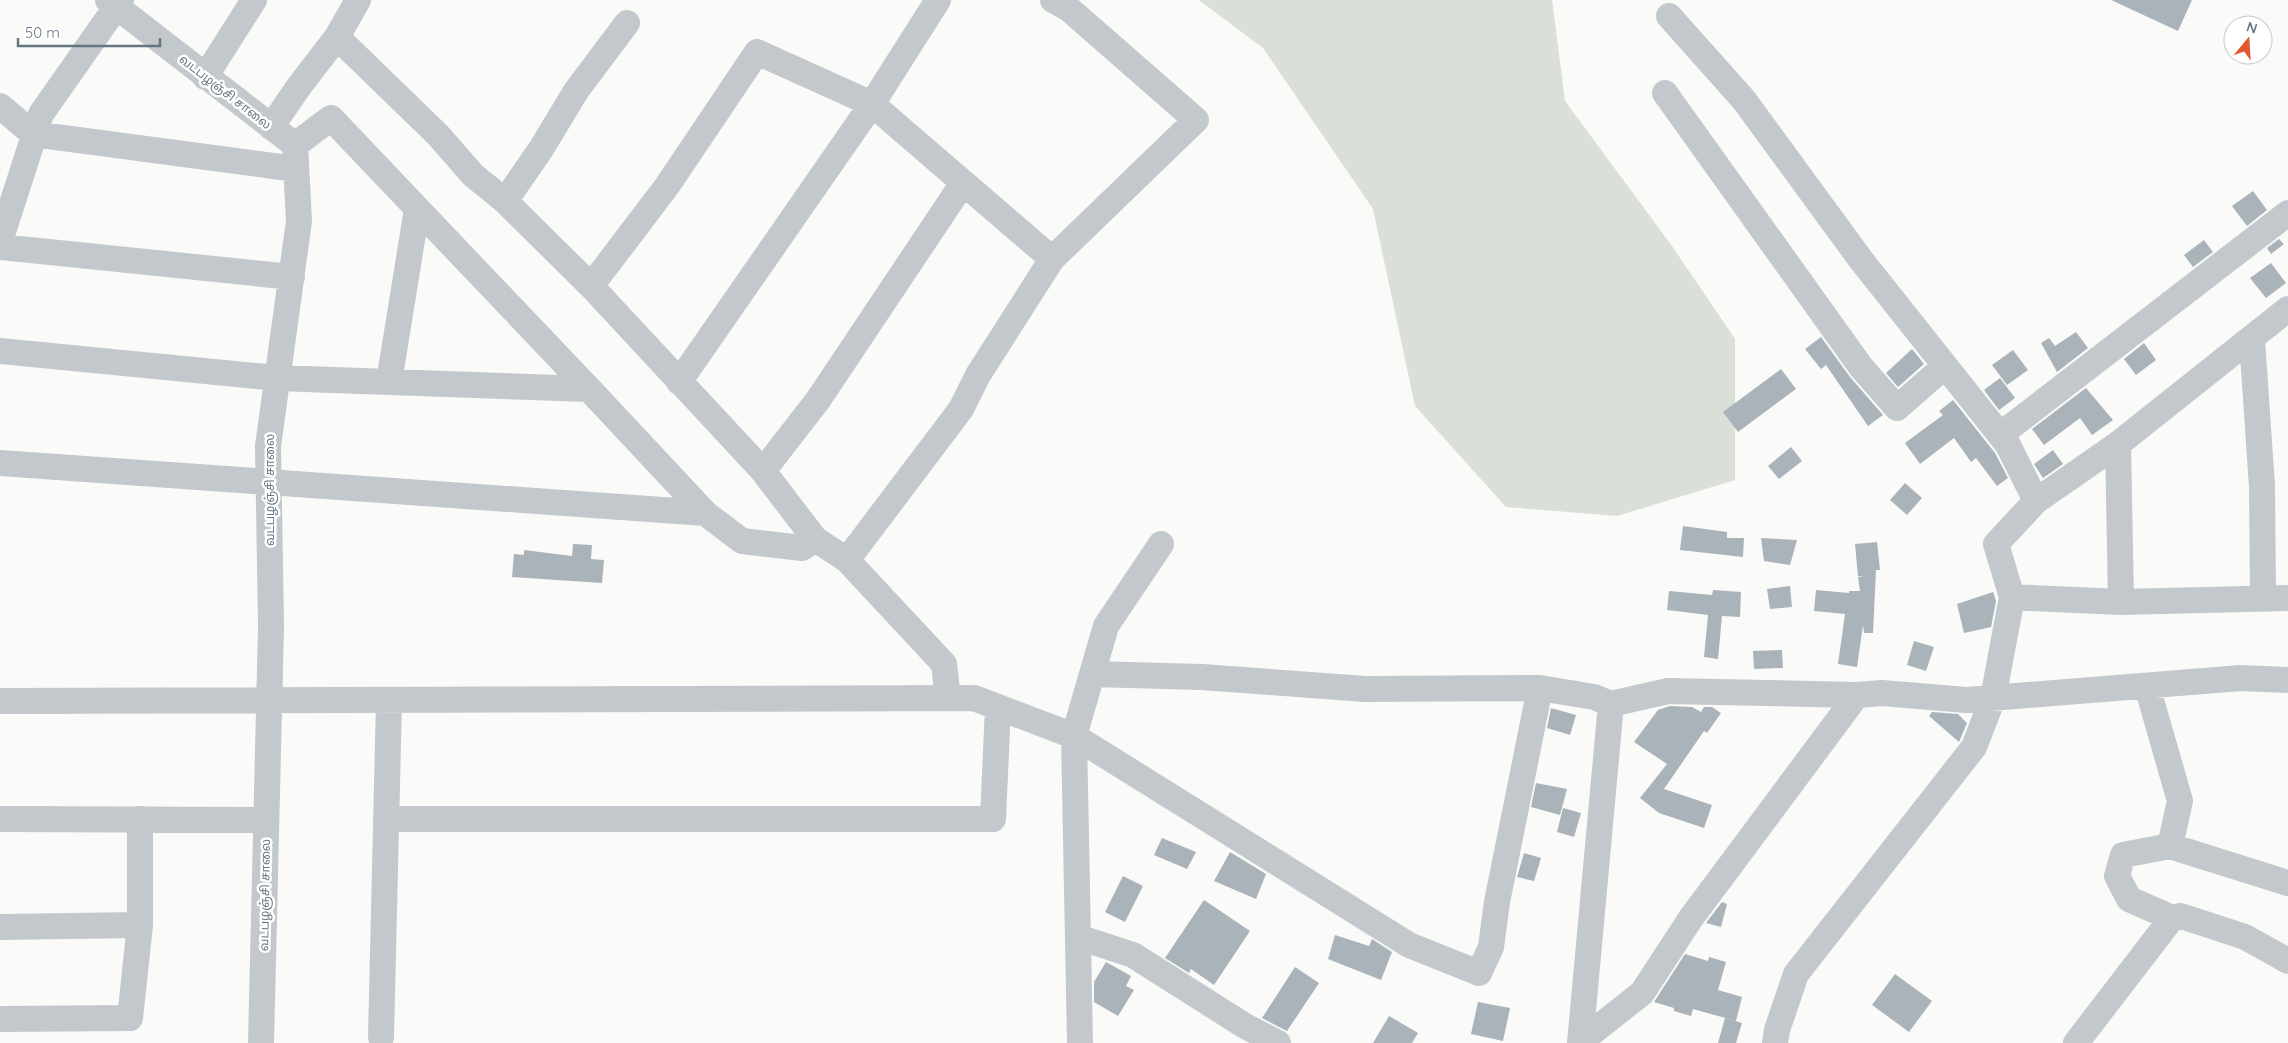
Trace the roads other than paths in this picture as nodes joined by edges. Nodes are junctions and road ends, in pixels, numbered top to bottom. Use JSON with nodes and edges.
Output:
{"nodes":[{"id":1,"x":254,"y":0,"type":"edge"},
{"id":2,"x":358,"y":0,"type":"edge"},
{"id":3,"x":938,"y":0,"type":"edge"},
{"id":4,"x":1054,"y":0,"type":"edge"},
{"id":5,"x":115,"y":2,"type":"edge"},
{"id":6,"x":1669,"y":16,"type":"dead end"},
{"id":7,"x":627,"y":22,"type":"dead end"},
{"id":8,"x":337,"y":38,"type":"junction"},
{"id":9,"x":205,"y":77,"type":"junction"},
{"id":10,"x":1665,"y":93,"type":"dead end"},
{"id":11,"x":872,"y":104,"type":"junction"},
{"id":12,"x":0,"y":106,"type":"edge"},
{"id":13,"x":272,"y":127,"type":"junction"},
{"id":14,"x":33,"y":134,"type":"junction"},
{"id":15,"x":296,"y":157,"type":"junction"},
{"id":16,"x":963,"y":182,"type":"junction"},
{"id":17,"x":505,"y":201,"type":"junction"},
{"id":18,"x":417,"y":209,"type":"junction"},
{"id":19,"x":2288,"y":214,"type":"edge"},
{"id":20,"x":0,"y":241,"type":"edge"},
{"id":21,"x":0,"y":247,"type":"edge"},
{"id":22,"x":1052,"y":259,"type":"junction"},
{"id":23,"x":292,"y":277,"type":"junction"},
{"id":24,"x":591,"y":286,"type":"junction"},
{"id":25,"x":2288,"y":309,"type":"edge"},
{"id":26,"x":2252,"y":339,"type":"junction"},
{"id":27,"x":0,"y":351,"type":"edge"},
{"id":28,"x":1944,"y":366,"type":"junction"},
{"id":29,"x":277,"y":378,"type":"junction"},
{"id":30,"x":389,"y":382,"type":"junction"},
{"id":31,"x":679,"y":382,"type":"junction"},
{"id":32,"x":589,"y":389,"type":"junction"},
{"id":33,"x":2000,"y":435,"type":"junction"},
{"id":34,"x":2118,"y":444,"type":"junction"},
{"id":35,"x":0,"y":463,"type":"edge"},
{"id":36,"x":763,"y":471,"type":"junction"},
{"id":37,"x":268,"y":481,"type":"junction"},
{"id":38,"x":2036,"y":501,"type":"junction"},
{"id":39,"x":705,"y":513,"type":"junction"},
{"id":40,"x":815,"y":539,"type":"junction"},
{"id":41,"x":1161,"y":544,"type":"dead end"},
{"id":42,"x":847,"y":560,"type":"junction"},
{"id":43,"x":2012,"y":597,"type":"junction"},
{"id":44,"x":2276,"y":599,"type":"edge"},
{"id":45,"x":2121,"y":602,"type":"junction"},
{"id":46,"x":1092,"y":674,"type":"junction"},
{"id":47,"x":2288,"y":680,"type":"edge"},
{"id":48,"x":2147,"y":686,"type":"junction"},
{"id":49,"x":1540,"y":688,"type":"junction"},
{"id":50,"x":1857,"y":695,"type":"junction"},
{"id":51,"x":948,"y":698,"type":"junction"},
{"id":52,"x":1993,"y":698,"type":"junction"},
{"id":53,"x":0,"y":701,"type":"edge"},
{"id":54,"x":388,"y":701,"type":"junction"},
{"id":55,"x":269,"y":702,"type":"junction"},
{"id":56,"x":1611,"y":704,"type":"junction"},
{"id":57,"x":998,"y":707,"type":"junction"},
{"id":58,"x":1074,"y":736,"type":"junction"},
{"id":59,"x":0,"y":819,"type":"edge"},
{"id":60,"x":386,"y":819,"type":"junction"},
{"id":61,"x":140,"y":820,"type":"junction"},
{"id":62,"x":266,"y":820,"type":"junction"},
{"id":63,"x":2170,"y":846,"type":"junction"},
{"id":64,"x":2288,"y":883,"type":"edge"},
{"id":65,"x":2172,"y":918,"type":"junction"},
{"id":66,"x":140,"y":925,"type":"junction"},
{"id":67,"x":0,"y":927,"type":"edge"},
{"id":68,"x":1078,"y":937,"type":"junction"},
{"id":69,"x":2288,"y":961,"type":"edge"},
{"id":70,"x":0,"y":1018,"type":"edge"},
{"id":71,"x":381,"y":1037,"type":"dead end"},
{"id":72,"x":261,"y":1043,"type":"edge"},
{"id":73,"x":1080,"y":1043,"type":"edge"},
{"id":74,"x":1278,"y":1043,"type":"edge"},
{"id":75,"x":1580,"y":1043,"type":"edge"},
{"id":76,"x":1775,"y":1043,"type":"edge"},
{"id":77,"x":2076,"y":1043,"type":"edge"}],
"edges":[{"from":1,"to":9,"type":"street"},
{"from":2,"to":8,"type":"street"},
{"from":3,"to":11,"type":"street"},
{"from":4,"to":22,"type":"street"},
{"from":5,"to":9,"type":"street","name":"வடபழஞ்சி சாலை"},
{"from":5,"to":14,"type":"street"},
{"from":6,"to":28,"type":"street"},
{"from":7,"to":17,"type":"street"},
{"from":8,"to":13,"type":"street"},
{"from":8,"to":17,"type":"street"},
{"from":9,"to":13,"type":"street","name":"வடபழஞ்சி சாலை"},
{"from":10,"to":28,"type":"street"},
{"from":11,"to":16,"type":"street"},
{"from":11,"to":24,"type":"street"},
{"from":11,"to":31,"type":"street"},
{"from":12,"to":14,"type":"street"},
{"from":13,"to":15,"type":"street","name":"வடபழஞ்சி சாலை"},
{"from":14,"to":15,"type":"street"},
{"from":14,"to":20,"type":"street"},
{"from":15,"to":18,"type":"street"},
{"from":15,"to":23,"type":"street","name":"வடபழஞ்சி சாலை"},
{"from":16,"to":22,"type":"street"},
{"from":16,"to":36,"type":"street"},
{"from":17,"to":24,"type":"street"},
{"from":18,"to":30,"type":"street"},
{"from":18,"to":32,"type":"street"},
{"from":19,"to":33,"type":"street"},
{"from":21,"to":23,"type":"street"},
{"from":22,"to":42,"type":"street"},
{"from":23,"to":29,"type":"street","name":"வடபழஞ்சி சாலை"},
{"from":24,"to":31,"type":"street"},
{"from":25,"to":26,"type":"street"},
{"from":26,"to":34,"type":"street"},
{"from":26,"to":44,"type":"street"},
{"from":27,"to":29,"type":"street"},
{"from":28,"to":33,"type":"street"},
{"from":29,"to":30,"type":"street"},
{"from":29,"to":37,"type":"street","name":"வடபழஞ்சி சாலை"},
{"from":30,"to":32,"type":"street"},
{"from":31,"to":36,"type":"street"},
{"from":32,"to":39,"type":"street"},
{"from":33,"to":38,"type":"street"},
{"from":34,"to":38,"type":"street"},
{"from":34,"to":45,"type":"street"},
{"from":35,"to":37,"type":"street"},
{"from":36,"to":40,"type":"street"},
{"from":37,"to":39,"type":"street"},
{"from":37,"to":55,"type":"street","name":"வடபழஞ்சி சாலை"},
{"from":38,"to":43,"type":"street"},
{"from":39,"to":40,"type":"street"},
{"from":40,"to":42,"type":"street"},
{"from":41,"to":46,"type":"street"},
{"from":42,"to":51,"type":"street"},
{"from":43,"to":45,"type":"street"},
{"from":43,"to":52,"type":"street"},
{"from":44,"to":45,"type":"street"},
{"from":46,"to":49,"type":"street"},
{"from":46,"to":58,"type":"street"},
{"from":47,"to":48,"type":"street"},
{"from":48,"to":52,"type":"street"},
{"from":48,"to":63,"type":"street"},
{"from":49,"to":56,"type":"street"},
{"from":49,"to":58,"type":"street"},
{"from":50,"to":52,"type":"street"},
{"from":50,"to":56,"type":"street"},
{"from":50,"to":75,"type":"street"},
{"from":51,"to":54,"type":"street"},
{"from":51,"to":57,"type":"street"},
{"from":52,"to":76,"type":"street"},
{"from":53,"to":55,"type":"street"},
{"from":54,"to":55,"type":"street"},
{"from":54,"to":60,"type":"street"},
{"from":55,"to":62,"type":"street","name":"வடபழஞ்சி சாலை"},
{"from":56,"to":75,"type":"street"},
{"from":57,"to":58,"type":"street"},
{"from":57,"to":60,"type":"street"},
{"from":58,"to":68,"type":"street"},
{"from":59,"to":61,"type":"street"},
{"from":60,"to":71,"type":"street"},
{"from":61,"to":62,"type":"street"},
{"from":61,"to":66,"type":"street"},
{"from":62,"to":72,"type":"street","name":"வடபழஞ்சி சாலை"},
{"from":63,"to":64,"type":"street"},
{"from":63,"to":65,"type":"street"},
{"from":65,"to":69,"type":"street"},
{"from":65,"to":77,"type":"street"},
{"from":66,"to":67,"type":"street"},
{"from":66,"to":70,"type":"street"},
{"from":68,"to":73,"type":"street"},
{"from":68,"to":74,"type":"street"}]}
